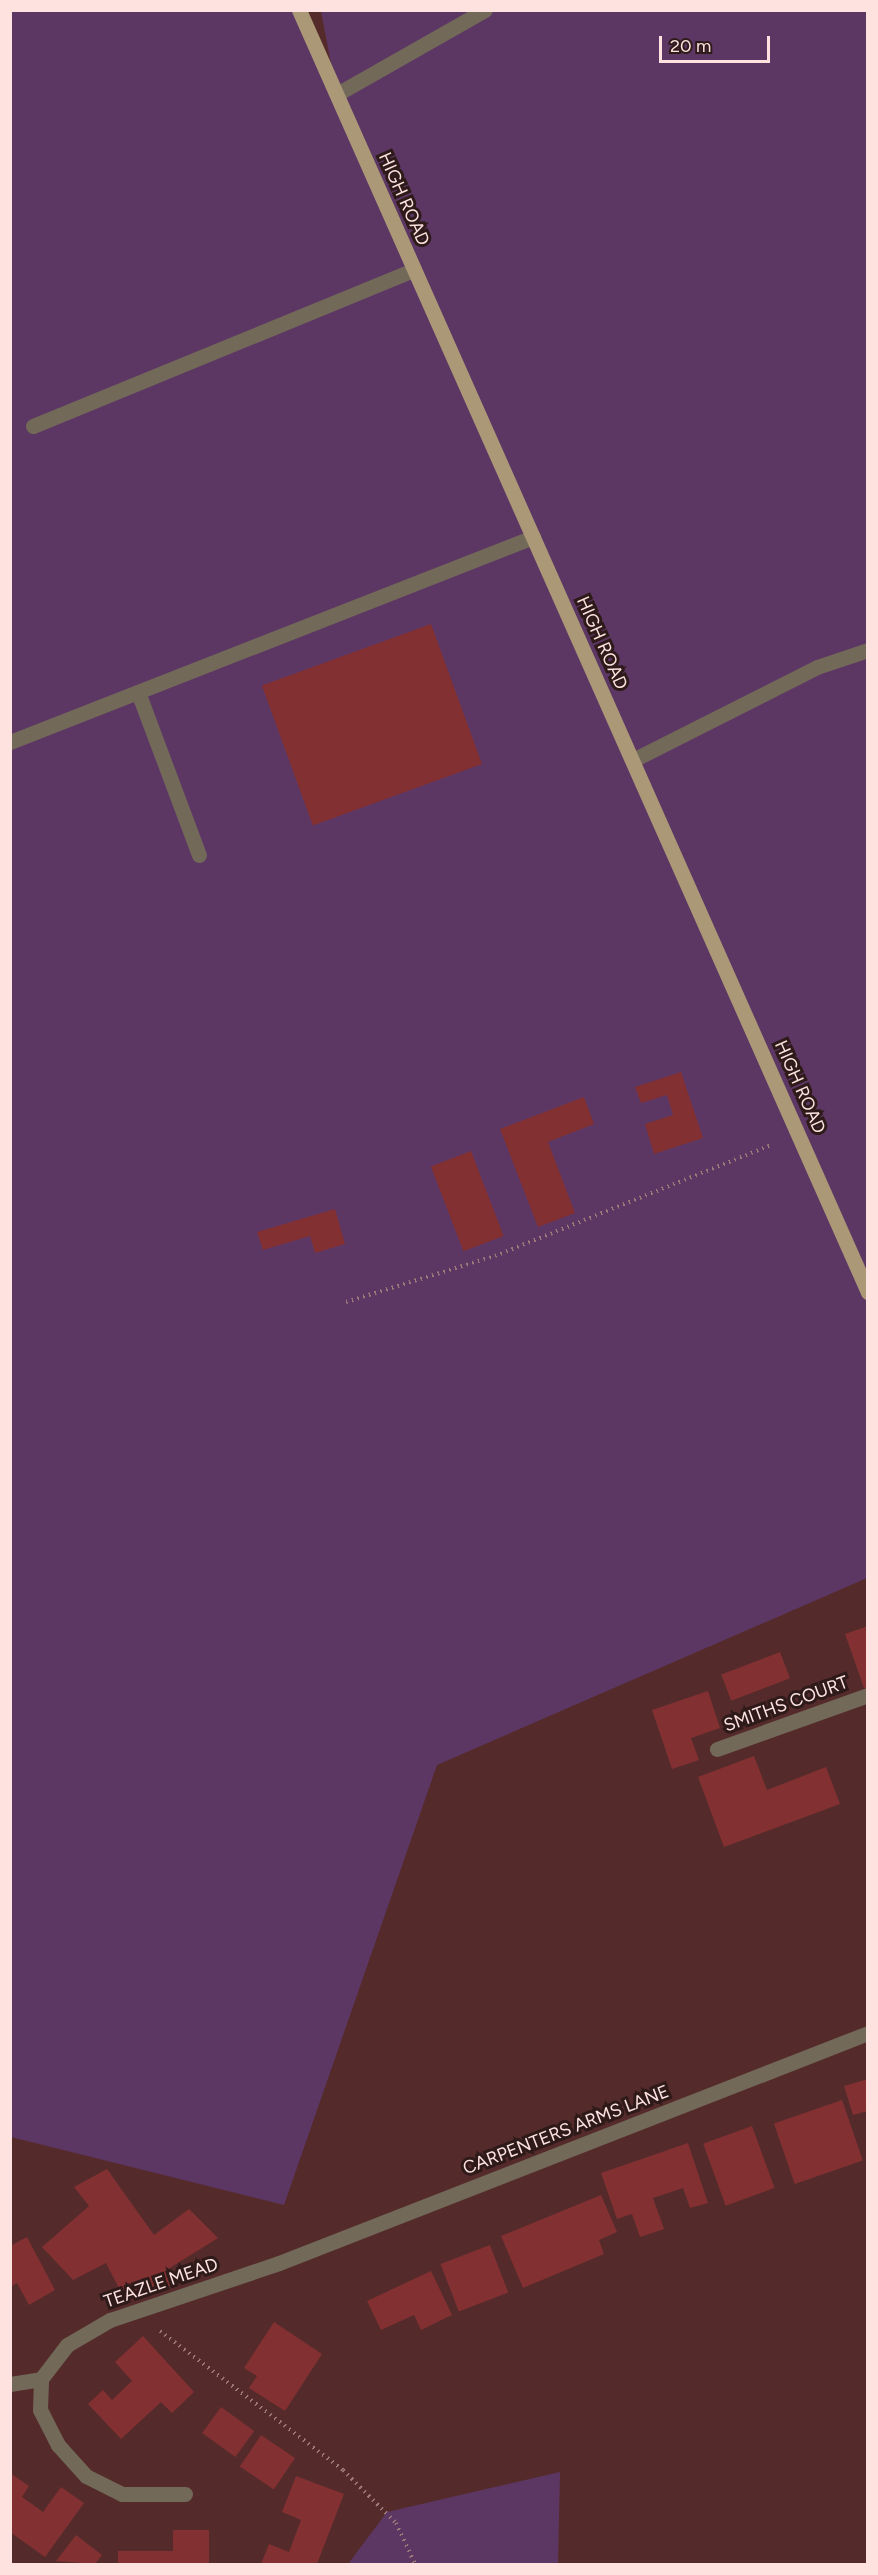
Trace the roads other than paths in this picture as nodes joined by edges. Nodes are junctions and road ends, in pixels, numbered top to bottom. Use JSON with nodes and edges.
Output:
{"nodes":[{"id":1,"x":300,"y":10,"type":"edge"},
{"id":2,"x":485,"y":10,"type":"edge"},
{"id":3,"x":337,"y":94,"type":"junction"},
{"id":4,"x":414,"y":270,"type":"junction"},
{"id":5,"x":33,"y":426,"type":"dead end"},
{"id":6,"x":533,"y":537,"type":"junction"},
{"id":7,"x":867,"y":650,"type":"edge"},
{"id":8,"x":138,"y":692,"type":"junction"},
{"id":9,"x":10,"y":742,"type":"edge"},
{"id":10,"x":633,"y":760,"type":"junction"},
{"id":11,"x":199,"y":855,"type":"dead end"},
{"id":12,"x":867,"y":1292,"type":"edge"},
{"id":13,"x":867,"y":1695,"type":"edge"},
{"id":14,"x":717,"y":1749,"type":"dead end"},
{"id":15,"x":867,"y":2033,"type":"edge"},
{"id":16,"x":279,"y":2263,"type":"joint"},
{"id":17,"x":41,"y":2379,"type":"junction"},
{"id":18,"x":10,"y":2385,"type":"edge"},
{"id":19,"x":185,"y":2494,"type":"dead end"}],
"edges":[{"from":1,"to":3,"type":"main road","name":"HIGH ROAD"},
{"from":2,"to":3,"type":"street"},
{"from":3,"to":4,"type":"main road","name":"HIGH ROAD"},
{"from":4,"to":5,"type":"street"},
{"from":4,"to":6,"type":"main road","name":"HIGH ROAD"},
{"from":6,"to":8,"type":"street"},
{"from":6,"to":10,"type":"main road","name":"HIGH ROAD"},
{"from":7,"to":10,"type":"street"},
{"from":8,"to":9,"type":"street"},
{"from":8,"to":11,"type":"street"},
{"from":10,"to":12,"type":"main road","name":"HIGH ROAD"},
{"from":13,"to":14,"type":"street","name":"SMITHS COURT"},
{"from":15,"to":16,"type":"street","name":"CARPENTERS ARMS LANE"},
{"from":16,"to":17,"type":"street","name":"TEAZLE MEAD"},
{"from":17,"to":18,"type":"street"},
{"from":17,"to":19,"type":"street"}]}
